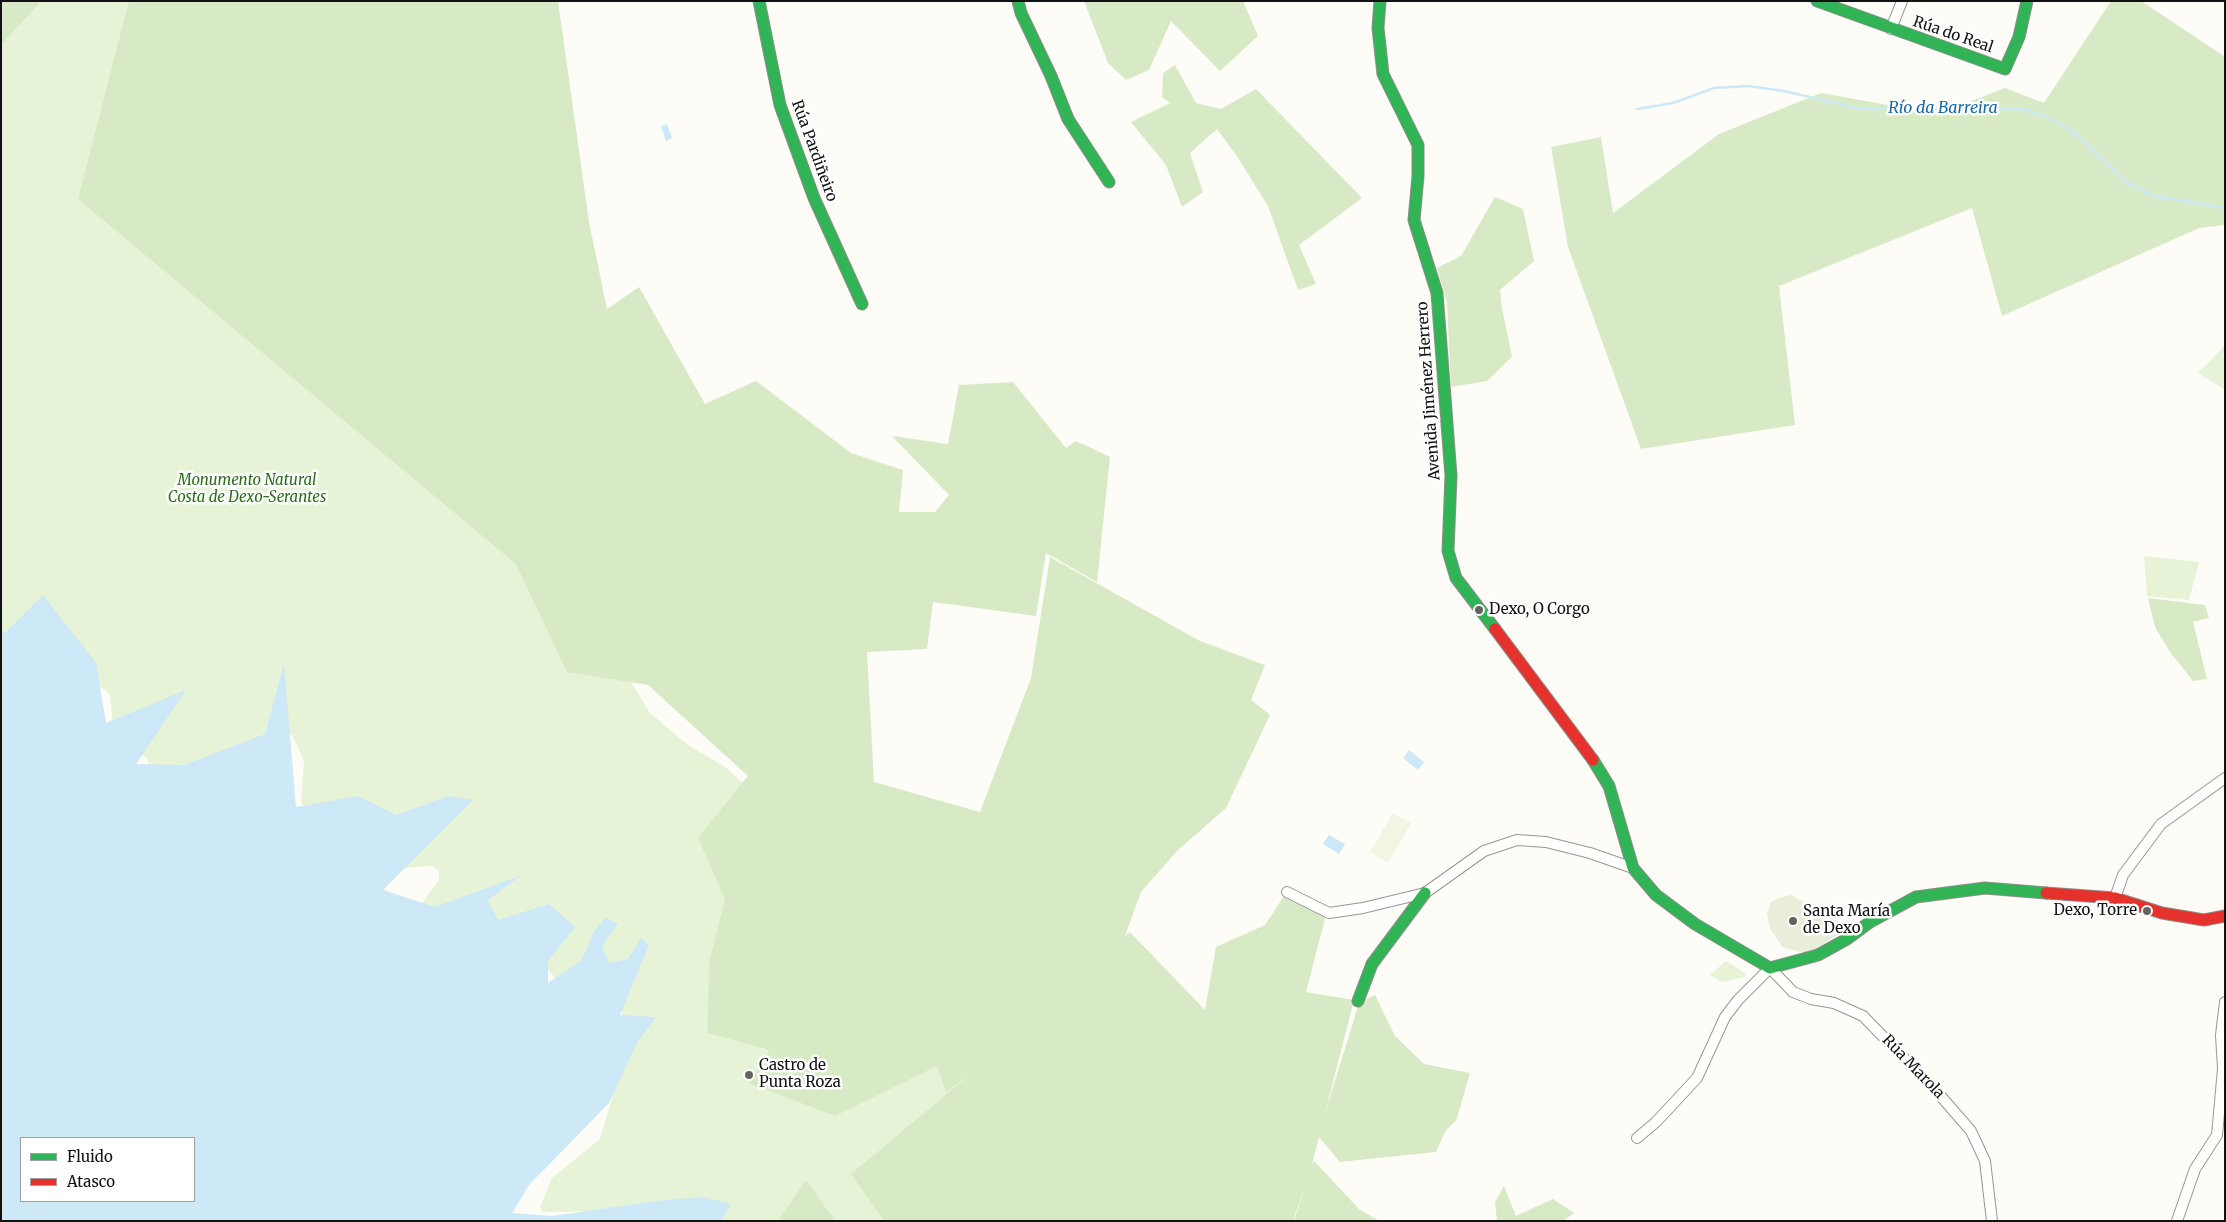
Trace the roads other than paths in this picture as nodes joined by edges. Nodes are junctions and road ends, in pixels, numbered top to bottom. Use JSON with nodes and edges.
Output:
{"nodes":[{"id":1,"x":759,"y":1,"type":"edge"},
{"id":2,"x":1018,"y":1,"type":"edge"},
{"id":3,"x":1380,"y":1,"type":"edge"},
{"id":4,"x":1817,"y":1,"type":"edge"},
{"id":5,"x":1902,"y":1,"type":"edge"},
{"id":6,"x":2027,"y":1,"type":"edge"},
{"id":7,"x":1891,"y":29,"type":"junction"},
{"id":8,"x":1109,"y":182,"type":"dead end"},
{"id":9,"x":862,"y":304,"type":"dead end"},
{"id":10,"x":2225,"y":778,"type":"edge"},
{"id":11,"x":1633,"y":868,"type":"junction"},
{"id":12,"x":1287,"y":892,"type":"dead end"},
{"id":13,"x":1425,"y":893,"type":"junction"},
{"id":14,"x":2115,"y":898,"type":"junction"},
{"id":15,"x":2225,"y":916,"type":"edge"},
{"id":16,"x":1770,"y":968,"type":"junction"},
{"id":17,"x":1358,"y":1001,"type":"dead end"},
{"id":18,"x":2225,"y":1002,"type":"edge"},
{"id":19,"x":2223,"y":1083,"type":"edge"},
{"id":20,"x":1637,"y":1138,"type":"dead end"},
{"id":21,"x":1992,"y":1221,"type":"edge"},
{"id":22,"x":2177,"y":1221,"type":"edge"}],
"edges":[{"from":1,"to":9,"type":"street","name":"Rúa Pardiñeiro"},
{"from":2,"to":8,"type":"street"},
{"from":3,"to":11,"type":"street","name":"Avenida Jiménez Herrero"},
{"from":4,"to":7,"type":"street","name":"Rúa do Real"},
{"from":5,"to":7,"type":"street","name":"Rúa do Real"},
{"from":6,"to":7,"type":"street","name":"Rúa do Real"},
{"from":10,"to":14,"type":"street"},
{"from":11,"to":13,"type":"street"},
{"from":11,"to":16,"type":"street","name":"Avenida Jiménez Herrero"},
{"from":12,"to":13,"type":"street"},
{"from":13,"to":17,"type":"street"},
{"from":14,"to":15,"type":"street"},
{"from":14,"to":16,"type":"street"},
{"from":16,"to":20,"type":"street"},
{"from":16,"to":21,"type":"street","name":"Rúa Marola"},
{"from":18,"to":19,"type":"street"},
{"from":19,"to":22,"type":"street"}]}
